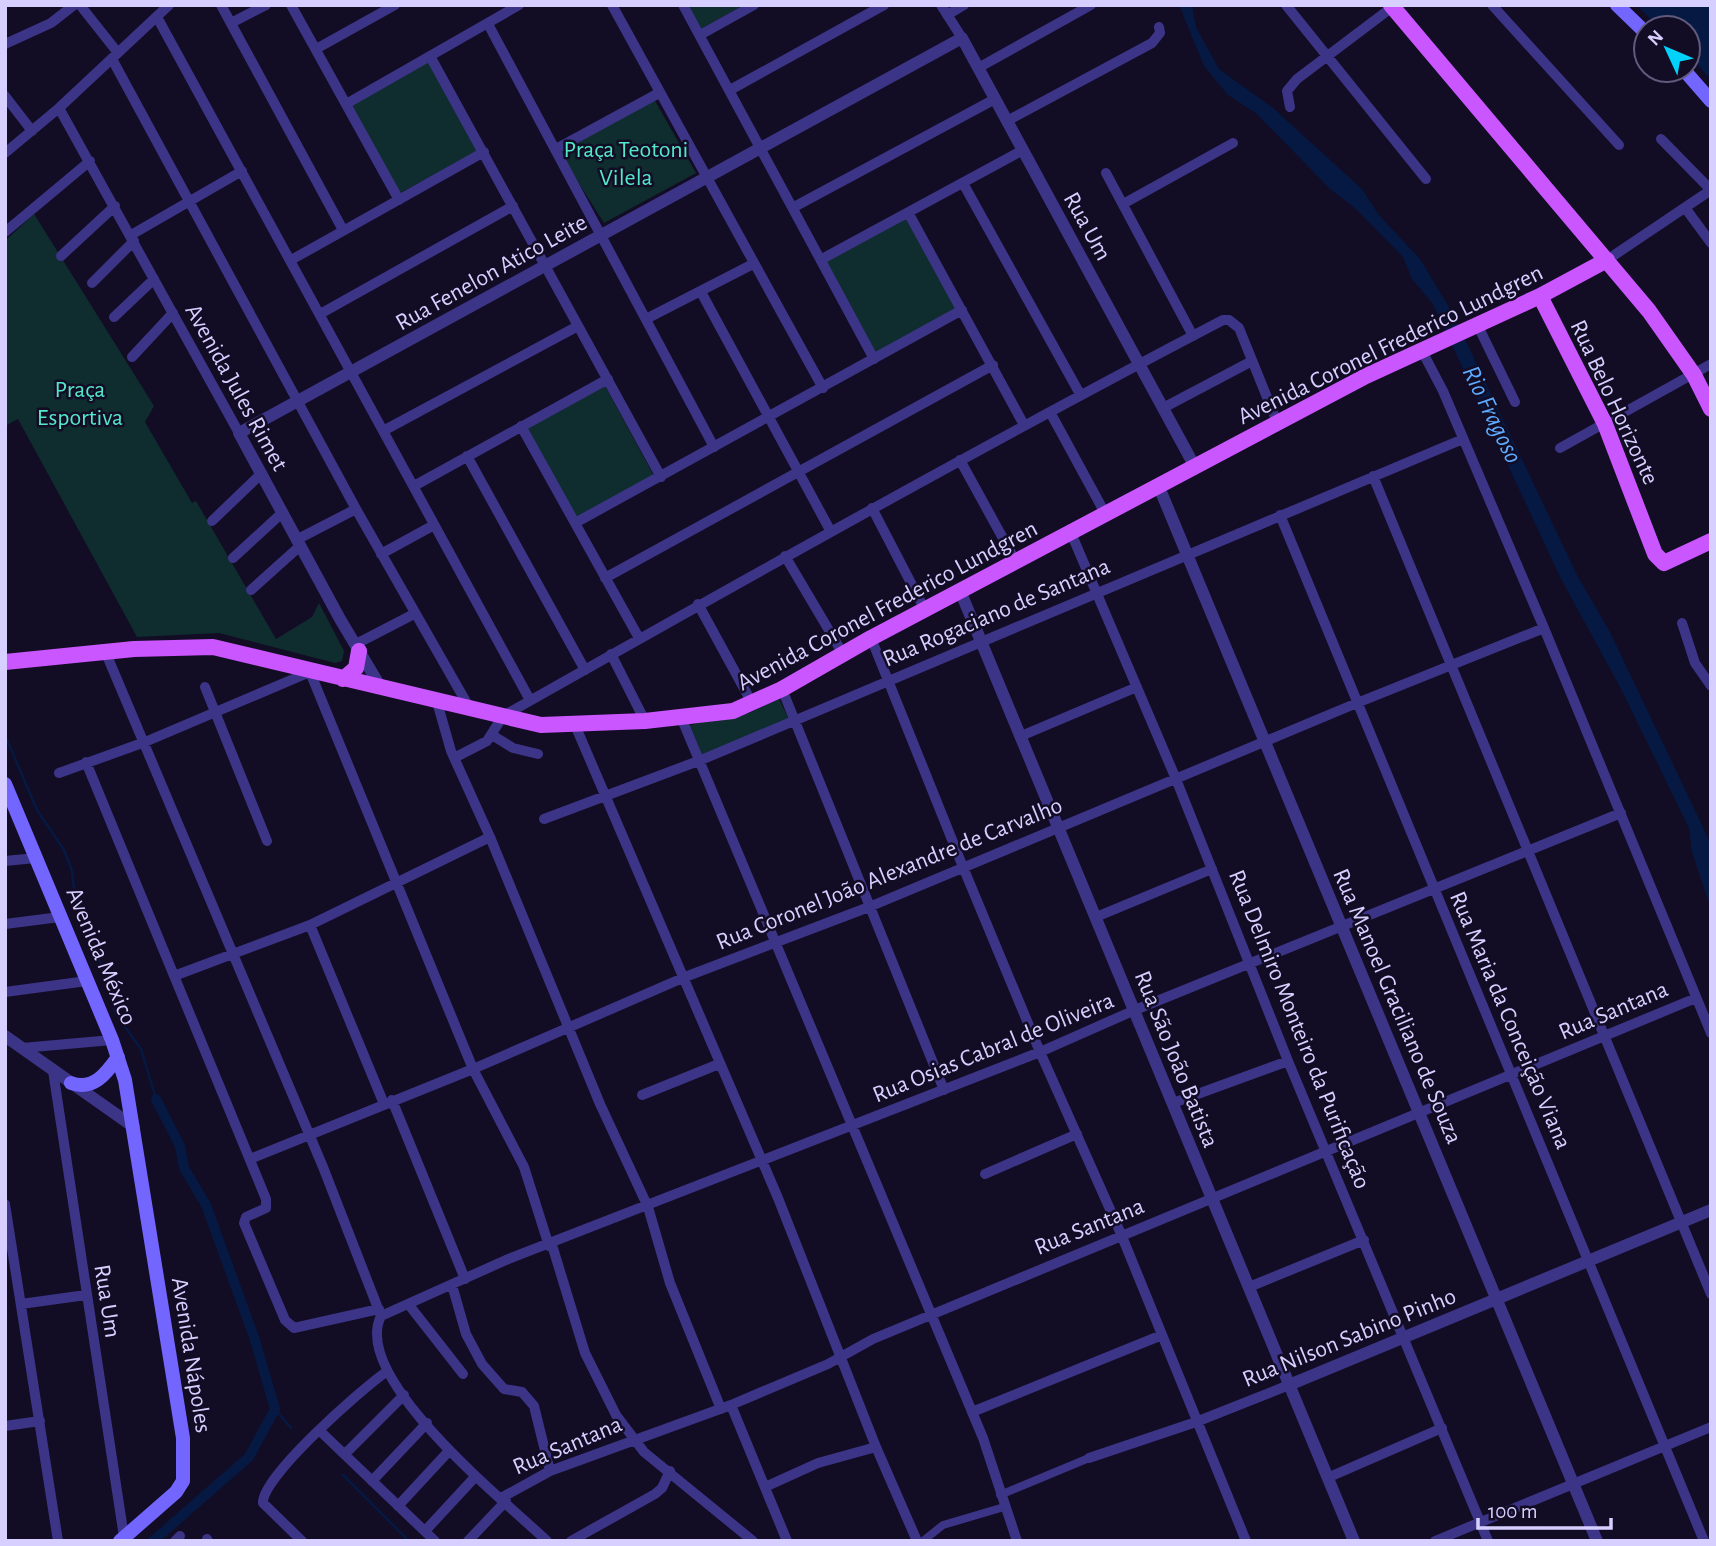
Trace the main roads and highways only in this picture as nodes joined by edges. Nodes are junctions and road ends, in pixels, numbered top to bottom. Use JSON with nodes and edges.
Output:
{"nodes":[{"id":1,"x":1617,"y":5,"type":"edge"},
{"id":2,"x":1393,"y":6,"type":"edge"},
{"id":3,"x":1632,"y":19,"type":"edge"},
{"id":4,"x":1696,"y":84,"type":"edge"},
{"id":5,"x":1711,"y":101,"type":"edge"},
{"id":6,"x":1607,"y":260,"type":"junction"},
{"id":7,"x":1540,"y":296,"type":"junction"},
{"id":8,"x":1711,"y":409,"type":"edge"},
{"id":9,"x":1711,"y":541,"type":"edge"},
{"id":10,"x":358,"y":648,"type":"road end"},
{"id":11,"x":5,"y":662,"type":"edge"},
{"id":12,"x":343,"y":679,"type":"junction"},
{"id":13,"x":7,"y":791,"type":"edge"},
{"id":14,"x":118,"y":1057,"type":"junction"},
{"id":15,"x":71,"y":1083,"type":"road end"},
{"id":16,"x":138,"y":1150,"type":"joint"},
{"id":17,"x":122,"y":1539,"type":"edge"}],
"edges":[{"from":1,"to":3,"type":"main road"},
{"from":2,"to":6,"type":"main road"},
{"from":4,"to":5,"type":"main road"},
{"from":6,"to":7,"type":"main road","name":"Avenida Coronel Frederico Lundgren"},
{"from":6,"to":8,"type":"main road"},
{"from":7,"to":9,"type":"main road","name":"Rua Belo Horizonte"},
{"from":7,"to":12,"type":"main road","name":"Avenida Coronel Frederico Lundgren"},
{"from":10,"to":12,"type":"main road"},
{"from":11,"to":12,"type":"main road","name":"Avenida Coronel Frederico Lundgren"},
{"from":13,"to":14,"type":"main road","name":"Avenida México"},
{"from":14,"to":15,"type":"main road"},
{"from":14,"to":16,"type":"main road","name":"Avenida México"},
{"from":16,"to":17,"type":"main road","name":"Avenida Nápoles"}]}
